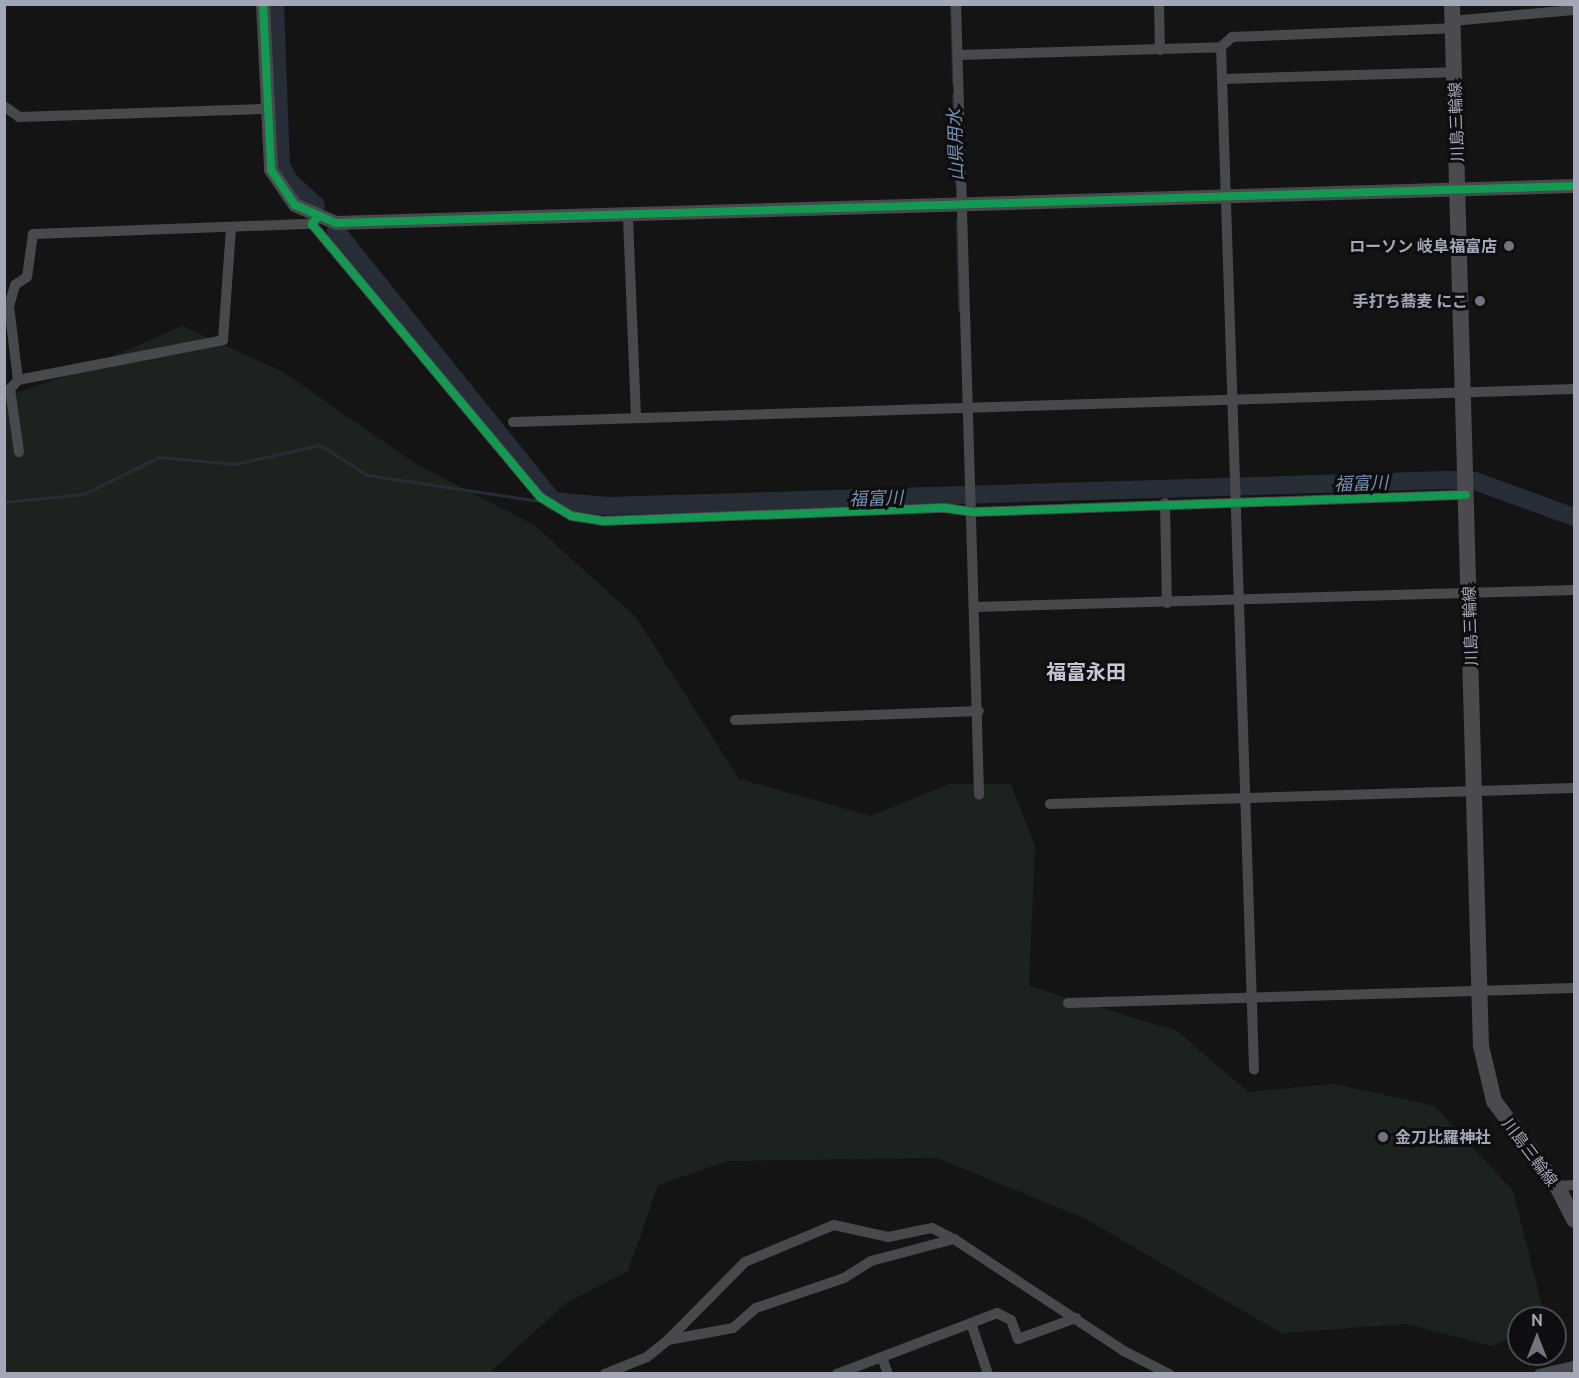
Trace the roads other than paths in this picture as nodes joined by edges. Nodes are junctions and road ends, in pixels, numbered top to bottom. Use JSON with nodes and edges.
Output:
{"nodes":[{"id":1,"x":263,"y":4,"type":"edge"},
{"id":2,"x":956,"y":4,"type":"edge"},
{"id":3,"x":1159,"y":4,"type":"edge"},
{"id":4,"x":1575,"y":10,"type":"edge"},
{"id":5,"x":1452,"y":18,"type":"edge"},
{"id":6,"x":1221,"y":47,"type":"junction"},
{"id":7,"x":1160,"y":50,"type":"junction"},
{"id":8,"x":958,"y":55,"type":"junction"},
{"id":9,"x":1453,"y":72,"type":"junction"},
{"id":10,"x":1222,"y":79,"type":"junction"},
{"id":11,"x":4,"y":106,"type":"edge"},
{"id":12,"x":266,"y":109,"type":"junction"},
{"id":13,"x":1575,"y":186,"type":"edge"},
{"id":14,"x":1458,"y":190,"type":"junction"},
{"id":15,"x":1226,"y":198,"type":"junction"},
{"id":16,"x":961,"y":207,"type":"junction"},
{"id":17,"x":628,"y":218,"type":"junction"},
{"id":18,"x":315,"y":221,"type":"junction"},
{"id":19,"x":231,"y":228,"type":"junction"},
{"id":20,"x":18,"y":380,"type":"junction"},
{"id":21,"x":1575,"y":389,"type":"edge"},
{"id":22,"x":1464,"y":392,"type":"junction"},
{"id":23,"x":1233,"y":400,"type":"junction"},
{"id":24,"x":968,"y":408,"type":"junction"},
{"id":25,"x":636,"y":417,"type":"junction"},
{"id":26,"x":513,"y":422,"type":"dead end"},
{"id":27,"x":19,"y":452,"type":"dead end"},
{"id":28,"x":1466,"y":493,"type":"junction"},
{"id":29,"x":1236,"y":500,"type":"junction"},
{"id":30,"x":1165,"y":503,"type":"junction"},
{"id":31,"x":973,"y":510,"type":"junction"},
{"id":32,"x":1575,"y":590,"type":"edge"},
{"id":33,"x":1469,"y":593,"type":"junction"},
{"id":34,"x":1238,"y":601,"type":"junction"},
{"id":35,"x":1167,"y":603,"type":"junction"},
{"id":36,"x":975,"y":608,"type":"junction"},
{"id":37,"x":979,"y":711,"type":"junction"},
{"id":38,"x":735,"y":720,"type":"dead end"},
{"id":39,"x":1575,"y":788,"type":"edge"},
{"id":40,"x":1474,"y":792,"type":"junction"},
{"id":41,"x":980,"y":795,"type":"dead end"},
{"id":42,"x":1246,"y":797,"type":"junction"},
{"id":43,"x":1050,"y":804,"type":"dead end"},
{"id":44,"x":1575,"y":987,"type":"edge"},
{"id":45,"x":1479,"y":990,"type":"junction"},
{"id":46,"x":1252,"y":998,"type":"junction"},
{"id":47,"x":1068,"y":1003,"type":"dead end"},
{"id":48,"x":1254,"y":1068,"type":"dead end"},
{"id":49,"x":1557,"y":1185,"type":"junction"},
{"id":50,"x":1575,"y":1185,"type":"edge"},
{"id":51,"x":1575,"y":1220,"type":"edge"},
{"id":52,"x":954,"y":1239,"type":"junction"},
{"id":53,"x":1076,"y":1318,"type":"junction"},
{"id":54,"x":971,"y":1323,"type":"junction"},
{"id":55,"x":668,"y":1340,"type":"junction"},
{"id":56,"x":882,"y":1357,"type":"junction"},
{"id":57,"x":1575,"y":1366,"type":"edge"},
{"id":58,"x":605,"y":1374,"type":"edge"},
{"id":59,"x":837,"y":1374,"type":"edge"},
{"id":60,"x":888,"y":1374,"type":"edge"},
{"id":61,"x":988,"y":1374,"type":"edge"},
{"id":62,"x":1169,"y":1374,"type":"edge"},
{"id":63,"x":1539,"y":1374,"type":"edge"}],
"edges":[{"from":1,"to":12,"type":"street"},
{"from":2,"to":8,"type":"street"},
{"from":3,"to":7,"type":"street"},
{"from":4,"to":5,"type":"street"},
{"from":5,"to":6,"type":"street"},
{"from":5,"to":9,"type":"main road","name":"川島三輪線"},
{"from":6,"to":7,"type":"street"},
{"from":6,"to":10,"type":"street"},
{"from":7,"to":8,"type":"street"},
{"from":8,"to":16,"type":"street"},
{"from":9,"to":10,"type":"street"},
{"from":9,"to":14,"type":"main road","name":"川島三輪線"},
{"from":10,"to":15,"type":"street"},
{"from":11,"to":12,"type":"street"},
{"from":12,"to":18,"type":"street"},
{"from":13,"to":14,"type":"street"},
{"from":14,"to":15,"type":"street"},
{"from":14,"to":22,"type":"main road","name":"川島三輪線"},
{"from":15,"to":16,"type":"street"},
{"from":15,"to":23,"type":"street"},
{"from":16,"to":17,"type":"street"},
{"from":16,"to":24,"type":"street"},
{"from":17,"to":18,"type":"street"},
{"from":17,"to":25,"type":"street"},
{"from":18,"to":19,"type":"street"},
{"from":18,"to":31,"type":"street"},
{"from":19,"to":20,"type":"street"},
{"from":19,"to":20,"type":"street"},
{"from":20,"to":27,"type":"street"},
{"from":21,"to":22,"type":"street"},
{"from":22,"to":23,"type":"street"},
{"from":22,"to":28,"type":"main road","name":"川島三輪線"},
{"from":23,"to":24,"type":"street"},
{"from":23,"to":29,"type":"street"},
{"from":24,"to":25,"type":"street"},
{"from":24,"to":31,"type":"street"},
{"from":25,"to":26,"type":"street"},
{"from":28,"to":29,"type":"street"},
{"from":28,"to":33,"type":"main road","name":"川島三輪線"},
{"from":29,"to":30,"type":"street"},
{"from":29,"to":34,"type":"street"},
{"from":30,"to":31,"type":"street"},
{"from":30,"to":35,"type":"street"},
{"from":31,"to":36,"type":"street"},
{"from":32,"to":33,"type":"street"},
{"from":33,"to":34,"type":"street"},
{"from":33,"to":40,"type":"main road","name":"川島三輪線"},
{"from":34,"to":35,"type":"street"},
{"from":34,"to":42,"type":"street"},
{"from":35,"to":36,"type":"street"},
{"from":36,"to":37,"type":"street"},
{"from":37,"to":38,"type":"street"},
{"from":37,"to":41,"type":"street"},
{"from":39,"to":40,"type":"street"},
{"from":40,"to":42,"type":"street"},
{"from":40,"to":45,"type":"main road","name":"川島三輪線"},
{"from":42,"to":43,"type":"street"},
{"from":42,"to":46,"type":"street"},
{"from":44,"to":45,"type":"street"},
{"from":45,"to":46,"type":"street"},
{"from":45,"to":49,"type":"main road","name":"川島三輪線"},
{"from":46,"to":47,"type":"street"},
{"from":46,"to":48,"type":"street"},
{"from":49,"to":50,"type":"street"},
{"from":49,"to":51,"type":"main road","name":"川島三輪線"},
{"from":52,"to":53,"type":"street"},
{"from":52,"to":55,"type":"street"},
{"from":52,"to":55,"type":"street"},
{"from":53,"to":54,"type":"street"},
{"from":53,"to":62,"type":"street"},
{"from":54,"to":56,"type":"street"},
{"from":54,"to":61,"type":"street"},
{"from":55,"to":58,"type":"street"},
{"from":56,"to":59,"type":"street"},
{"from":56,"to":60,"type":"street"},
{"from":57,"to":63,"type":"street"}]}
